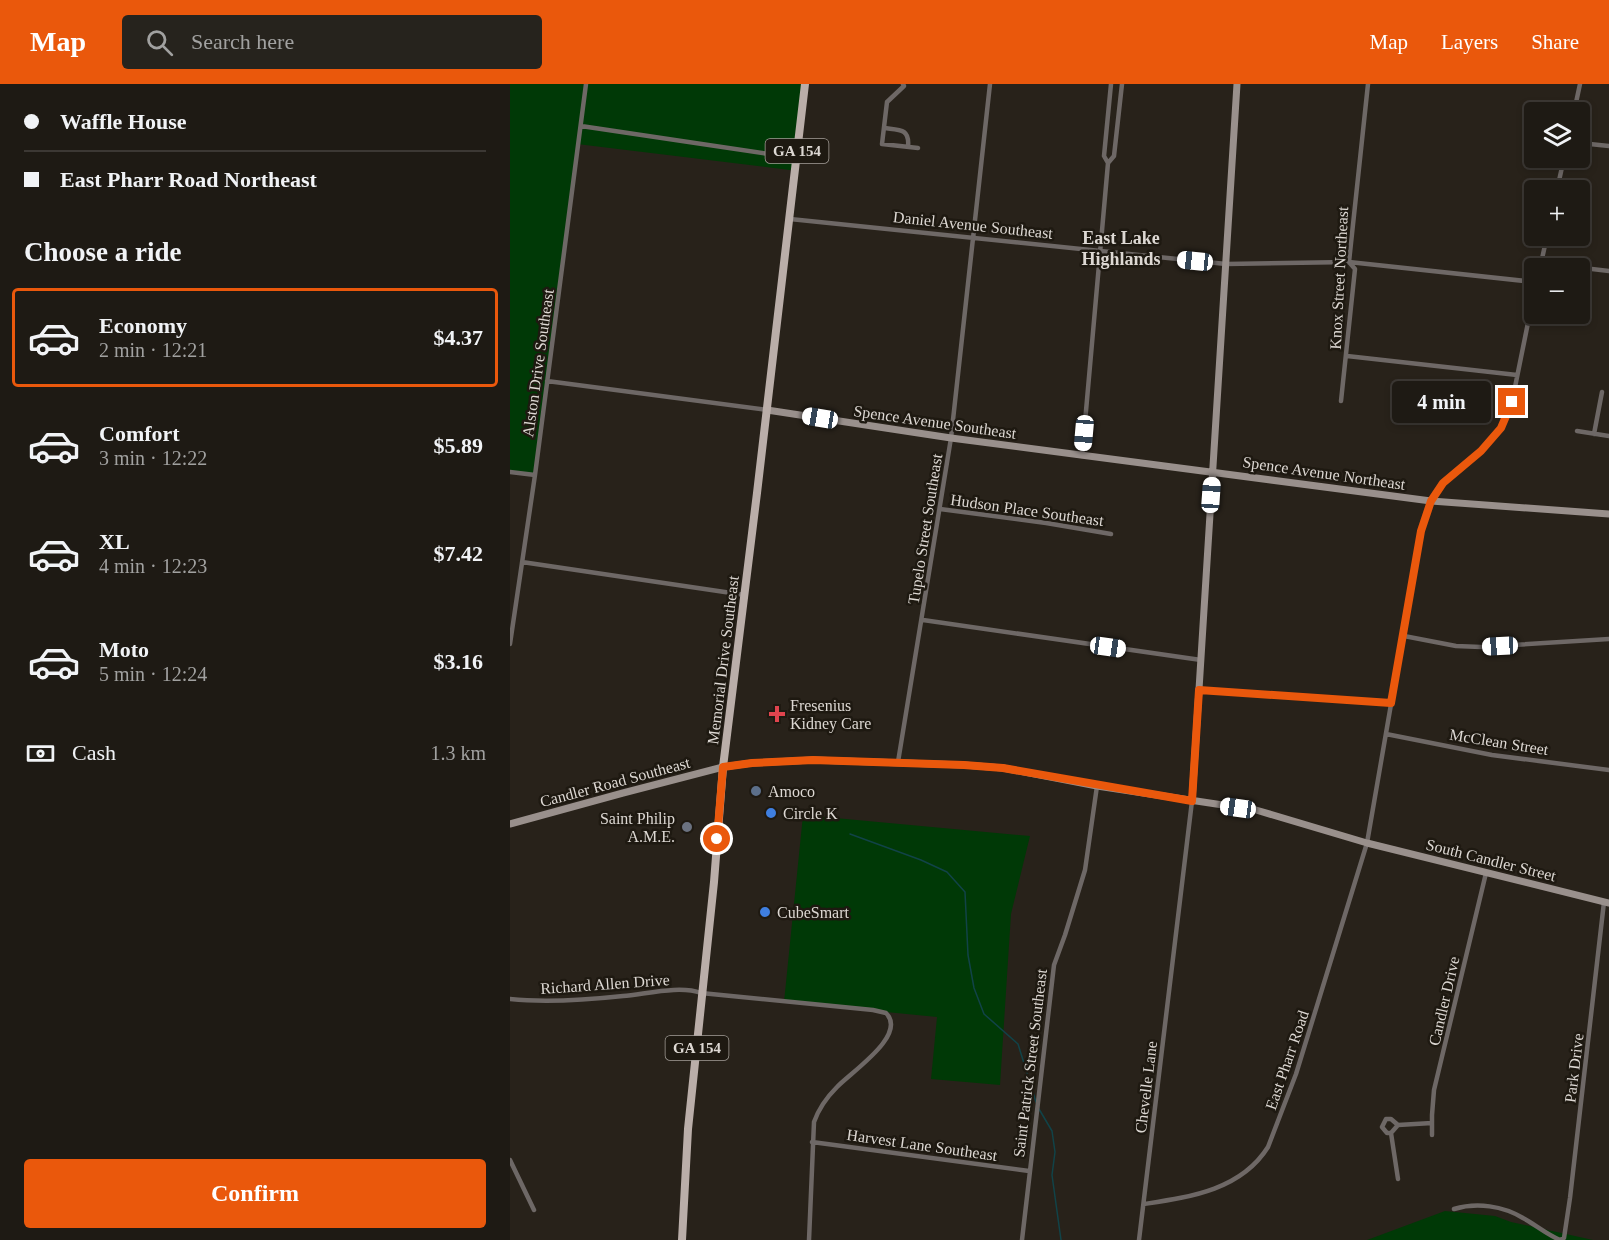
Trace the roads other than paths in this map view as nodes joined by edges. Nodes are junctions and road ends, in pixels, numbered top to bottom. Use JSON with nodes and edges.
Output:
{"nodes":[{"id":1,"x":586,"y":84,"type":"edge"},
{"id":2,"x":805,"y":84,"type":"edge"},
{"id":3,"x":903,"y":84,"type":"edge"},
{"id":4,"x":990,"y":84,"type":"edge"},
{"id":5,"x":1111,"y":84,"type":"edge"},
{"id":6,"x":1122,"y":84,"type":"edge"},
{"id":7,"x":1237,"y":84,"type":"edge"},
{"id":8,"x":1368,"y":84,"type":"edge"},
{"id":9,"x":1580,"y":84,"type":"edge"},
{"id":10,"x":1576,"y":102,"type":"edge"},
{"id":11,"x":581,"y":126,"type":"junction"},
{"id":12,"x":884,"y":128,"type":"junction"},
{"id":13,"x":1590,"y":144,"type":"edge"},
{"id":14,"x":1609,"y":146,"type":"edge"},
{"id":15,"x":908,"y":147,"type":"junction"},
{"id":16,"x":918,"y":148,"type":"dead end"},
{"id":17,"x":796,"y":158,"type":"junction"},
{"id":18,"x":1108,"y":163,"type":"junction"},
{"id":19,"x":790,"y":219,"type":"junction"},
{"id":20,"x":972,"y":237,"type":"junction"},
{"id":21,"x":1101,"y":250,"type":"junction"},
{"id":22,"x":1349,"y":262,"type":"junction"},
{"id":23,"x":1226,"y":264,"type":"junction"},
{"id":24,"x":1590,"y":270,"type":"edge"},
{"id":25,"x":1609,"y":271,"type":"edge"},
{"id":26,"x":1524,"y":281,"type":"edge"},
{"id":27,"x":1528,"y":324,"type":"edge"},
{"id":28,"x":1347,"y":356,"type":"junction"},
{"id":29,"x":1517,"y":375,"type":"junction"},
{"id":30,"x":548,"y":381,"type":"junction"},
{"id":31,"x":1602,"y":392,"type":"dead end"},
{"id":32,"x":1341,"y":401,"type":"dead end"},
{"id":33,"x":767,"y":410,"type":"junction"},
{"id":34,"x":1577,"y":431,"type":"dead end"},
{"id":35,"x":1594,"y":434,"type":"junction"},
{"id":36,"x":1609,"y":436,"type":"edge"},
{"id":37,"x":951,"y":438,"type":"junction"},
{"id":38,"x":1082,"y":456,"type":"junction"},
{"id":39,"x":1213,"y":471,"type":"junction"},
{"id":40,"x":510,"y":472,"type":"edge"},
{"id":41,"x":535,"y":475,"type":"junction"},
{"id":42,"x":1431,"y":501,"type":"junction"},
{"id":43,"x":940,"y":509,"type":"junction"},
{"id":44,"x":1609,"y":514,"type":"edge"},
{"id":45,"x":1111,"y":534,"type":"dead end"},
{"id":46,"x":522,"y":562,"type":"junction"},
{"id":47,"x":745,"y":595,"type":"junction"},
{"id":48,"x":923,"y":620,"type":"junction"},
{"id":49,"x":1404,"y":636,"type":"junction"},
{"id":50,"x":1609,"y":639,"type":"edge"},
{"id":51,"x":510,"y":641,"type":"edge"},
{"id":52,"x":1201,"y":660,"type":"junction"},
{"id":53,"x":1199,"y":690,"type":"junction"},
{"id":54,"x":1391,"y":703,"type":"junction"},
{"id":55,"x":1386,"y":734,"type":"junction"},
{"id":56,"x":898,"y":762,"type":"junction"},
{"id":57,"x":723,"y":767,"type":"junction"},
{"id":58,"x":1609,"y":770,"type":"edge"},
{"id":59,"x":1097,"y":786,"type":"junction"},
{"id":60,"x":1192,"y":801,"type":"junction"},
{"id":61,"x":510,"y":824,"type":"edge"},
{"id":62,"x":1367,"y":843,"type":"junction"},
{"id":63,"x":1486,"y":873,"type":"junction"},
{"id":64,"x":1607,"y":902,"type":"edge"},
{"id":65,"x":702,"y":993,"type":"junction"},
{"id":66,"x":510,"y":999,"type":"edge"},
{"id":67,"x":1432,"y":1123,"type":"junction"},
{"id":68,"x":1398,"y":1125,"type":"junction"},
{"id":69,"x":1391,"y":1133,"type":"junction"},
{"id":70,"x":1432,"y":1135,"type":"dead end"},
{"id":71,"x":812,"y":1142,"type":"junction"},
{"id":72,"x":510,"y":1160,"type":"edge"},
{"id":73,"x":1029,"y":1171,"type":"junction"},
{"id":74,"x":1398,"y":1179,"type":"dead end"},
{"id":75,"x":1144,"y":1204,"type":"junction"},
{"id":76,"x":1454,"y":1209,"type":"dead end"},
{"id":77,"x":534,"y":1210,"type":"dead end"},
{"id":78,"x":1561,"y":1239,"type":"edge"},
{"id":79,"x":682,"y":1240,"type":"edge"},
{"id":80,"x":809,"y":1240,"type":"edge"},
{"id":81,"x":1022,"y":1240,"type":"edge"},
{"id":82,"x":1139,"y":1240,"type":"edge"}],
"edges":[{"from":1,"to":11,"type":"street","name":"Alston Drive Southeast"},
{"from":2,"to":17,"type":"main road","name":"Memorial Drive Southeast","number":"GA 154"},
{"from":3,"to":12,"type":"street"},
{"from":4,"to":20,"type":"street","name":"Tupelo Street Southeast"},
{"from":5,"to":18,"type":"street"},
{"from":6,"to":18,"type":"street"},
{"from":7,"to":23,"type":"street"},
{"from":8,"to":22,"type":"street","name":"Knox Street Northeast"},
{"from":9,"to":10,"type":"street"},
{"from":11,"to":17,"type":"street"},
{"from":11,"to":30,"type":"street","name":"Alston Drive Southeast"},
{"from":12,"to":15,"type":"street"},
{"from":12,"to":15,"type":"street"},
{"from":13,"to":14,"type":"street"},
{"from":15,"to":16,"type":"street"},
{"from":17,"to":19,"type":"main road","name":"Memorial Drive Southeast","number":"GA 154"},
{"from":18,"to":21,"type":"street"},
{"from":19,"to":20,"type":"street","name":"Daniel Avenue Southeast"},
{"from":19,"to":33,"type":"main road","name":"Memorial Drive Southeast","number":"GA 154"},
{"from":20,"to":21,"type":"street","name":"Daniel Avenue Southeast"},
{"from":20,"to":37,"type":"street","name":"Tupelo Street Southeast"},
{"from":21,"to":23,"type":"street","name":"Daniel Avenue Southeast"},
{"from":21,"to":38,"type":"street"},
{"from":22,"to":23,"type":"street","name":"Daniel Avenue Southeast"},
{"from":22,"to":26,"type":"street","name":"Daniel Avenue Southeast"},
{"from":22,"to":28,"type":"street","name":"Knox Street Northeast"},
{"from":23,"to":39,"type":"street"},
{"from":24,"to":25,"type":"street"},
{"from":27,"to":29,"type":"street","name":"East Pharr Road"},
{"from":28,"to":29,"type":"street"},
{"from":28,"to":32,"type":"street","name":"Knox Street Northeast"},
{"from":29,"to":42,"type":"street","name":"East Pharr Road"},
{"from":30,"to":33,"type":"street","name":"Spence Avenue Southeast"},
{"from":30,"to":41,"type":"street","name":"Alston Drive Southeast"},
{"from":31,"to":35,"type":"street"},
{"from":33,"to":37,"type":"street","name":"Spence Avenue Southeast"},
{"from":33,"to":47,"type":"main road","name":"Memorial Drive Southeast","number":"GA 154"},
{"from":34,"to":35,"type":"street"},
{"from":35,"to":36,"type":"street"},
{"from":37,"to":38,"type":"street","name":"Spence Avenue Southeast"},
{"from":37,"to":43,"type":"street","name":"Tupelo Street Southeast"},
{"from":38,"to":39,"type":"street","name":"Spence Avenue Southeast"},
{"from":39,"to":42,"type":"street","name":"Spence Avenue Northeast"},
{"from":39,"to":52,"type":"street"},
{"from":40,"to":41,"type":"street"},
{"from":41,"to":46,"type":"street","name":"Alston Drive Southeast"},
{"from":42,"to":44,"type":"street","name":"Spence Avenue Northeast"},
{"from":42,"to":49,"type":"street","name":"East Pharr Road"},
{"from":43,"to":45,"type":"street","name":"Hudson Place Southeast"},
{"from":43,"to":48,"type":"street","name":"Tupelo Street Southeast"},
{"from":46,"to":47,"type":"street"},
{"from":46,"to":51,"type":"street","name":"Alston Drive Southeast"},
{"from":47,"to":57,"type":"main road","name":"Memorial Drive Southeast","number":"GA 154"},
{"from":48,"to":52,"type":"street"},
{"from":48,"to":56,"type":"street","name":"Tupelo Street Southeast"},
{"from":49,"to":50,"type":"street"},
{"from":49,"to":54,"type":"street","name":"East Pharr Road"},
{"from":52,"to":53,"type":"street"},
{"from":53,"to":54,"type":"street"},
{"from":53,"to":60,"type":"street"},
{"from":54,"to":55,"type":"street","name":"East Pharr Road"},
{"from":55,"to":58,"type":"street","name":"McClean Street"},
{"from":55,"to":62,"type":"street","name":"East Pharr Road"},
{"from":56,"to":57,"type":"street","name":"Candler Road Southeast"},
{"from":56,"to":59,"type":"street","name":"Candler Road Southeast"},
{"from":57,"to":61,"type":"street","name":"Candler Road Southeast"},
{"from":57,"to":65,"type":"main road","name":"Memorial Drive Southeast","number":"GA 154"},
{"from":59,"to":60,"type":"street","name":"Candler Road Southeast"},
{"from":59,"to":73,"type":"street","name":"Saint Patrick Street Southeast"},
{"from":60,"to":62,"type":"street","name":"South Candler Street"},
{"from":60,"to":75,"type":"street","name":"Chevelle Lane"},
{"from":62,"to":63,"type":"street","name":"South Candler Street"},
{"from":62,"to":75,"type":"street","name":"East Pharr Road"},
{"from":63,"to":64,"type":"street","name":"South Candler Street"},
{"from":63,"to":67,"type":"street","name":"Candler Drive"},
{"from":64,"to":78,"type":"street","name":"Park Drive"},
{"from":65,"to":66,"type":"street","name":"Richard Allen Drive"},
{"from":65,"to":71,"type":"street","name":"Richard Allen Drive"},
{"from":65,"to":79,"type":"main road","name":"Memorial Drive Southeast","number":"GA 154"},
{"from":67,"to":68,"type":"street"},
{"from":67,"to":70,"type":"street","name":"Candler Drive"},
{"from":68,"to":69,"type":"street"},
{"from":68,"to":69,"type":"street"},
{"from":69,"to":74,"type":"street"},
{"from":71,"to":73,"type":"street","name":"Harvest Lane Southeast"},
{"from":71,"to":80,"type":"street"},
{"from":72,"to":77,"type":"street"},
{"from":73,"to":81,"type":"street","name":"Saint Patrick Street Southeast"},
{"from":75,"to":82,"type":"street","name":"Chevelle Lane"},
{"from":76,"to":78,"type":"street"}]}
